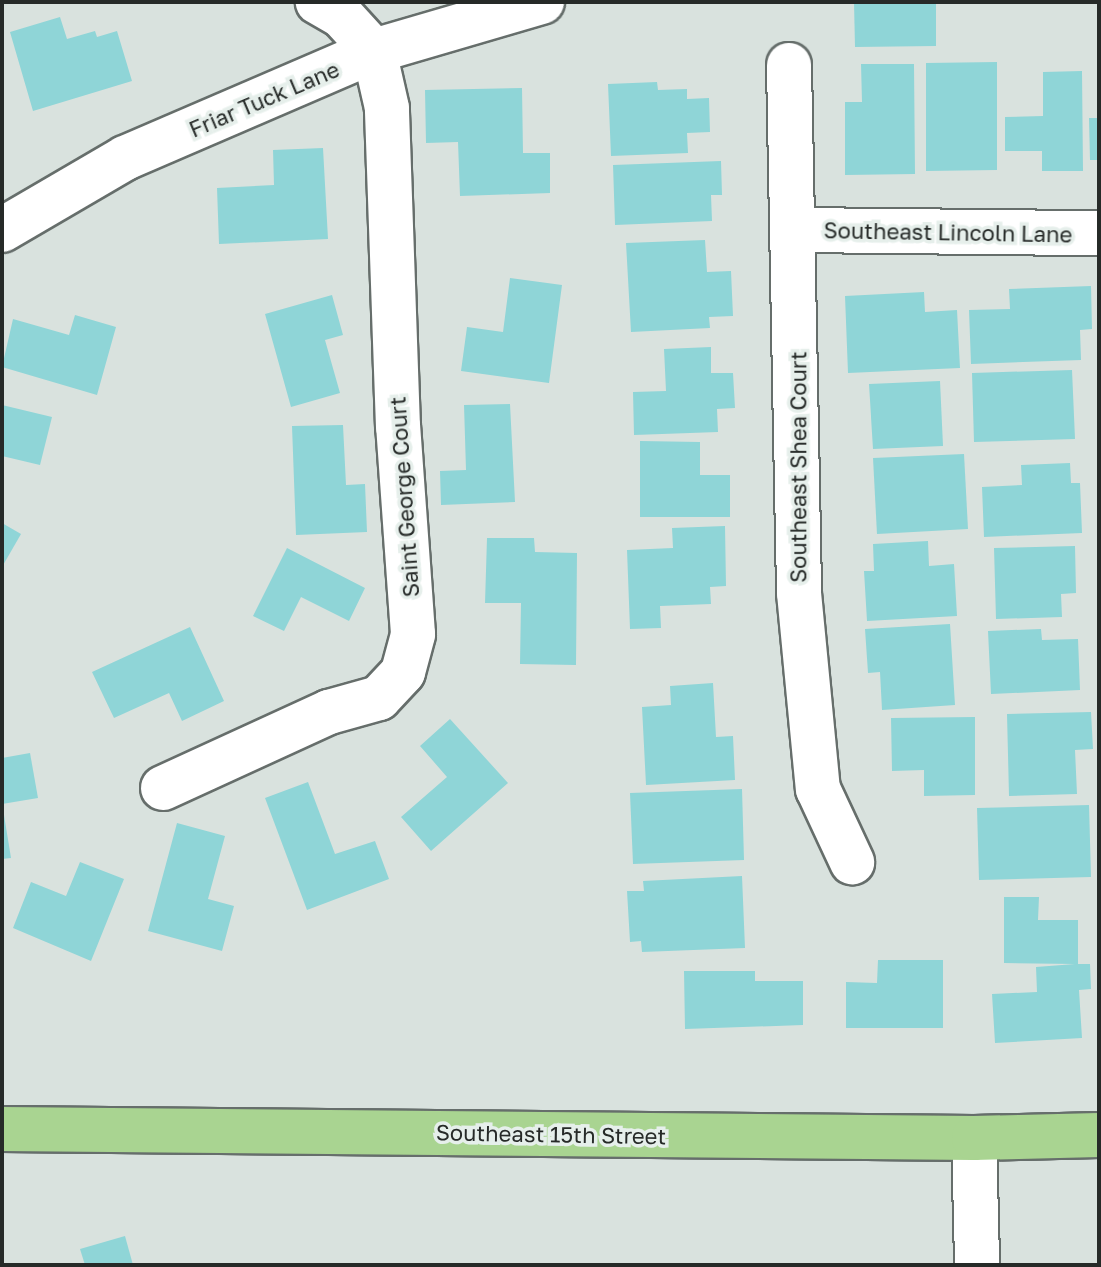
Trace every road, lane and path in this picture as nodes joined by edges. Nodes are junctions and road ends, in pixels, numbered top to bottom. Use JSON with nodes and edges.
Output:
{"nodes":[{"id":1,"x":318,"y":2,"type":"edge"},
{"id":2,"x":542,"y":2,"type":"edge"},
{"id":3,"x":374,"y":51,"type":"junction"},
{"id":4,"x":789,"y":65,"type":"dead end"},
{"id":5,"x":2,"y":230,"type":"edge"},
{"id":6,"x":796,"y":230,"type":"junction"},
{"id":7,"x":1099,"y":233,"type":"edge"},
{"id":8,"x":163,"y":788,"type":"dead end"},
{"id":9,"x":852,"y":862,"type":"dead end"},
{"id":10,"x":2,"y":1129,"type":"edge"},
{"id":11,"x":1099,"y":1135,"type":"edge"},
{"id":12,"x":974,"y":1138,"type":"junction"},
{"id":13,"x":977,"y":1265,"type":"edge"}],
"edges":[{"from":1,"to":3,"type":"street"},
{"from":2,"to":3,"type":"street","name":"Friar Tuck Lane"},
{"from":3,"to":5,"type":"street","name":"Friar Tuck Lane"},
{"from":3,"to":8,"type":"street","name":"Saint George Court"},
{"from":4,"to":6,"type":"street","name":"Southeast Shea Court"},
{"from":6,"to":7,"type":"street","name":"Southeast Lincoln Lane"},
{"from":6,"to":9,"type":"street","name":"Southeast Shea Court"},
{"from":10,"to":12,"type":"main road","name":"Southeast 15th Street"},
{"from":11,"to":12,"type":"main road","name":"Southeast 15th Street"},
{"from":12,"to":13,"type":"street"}]}
